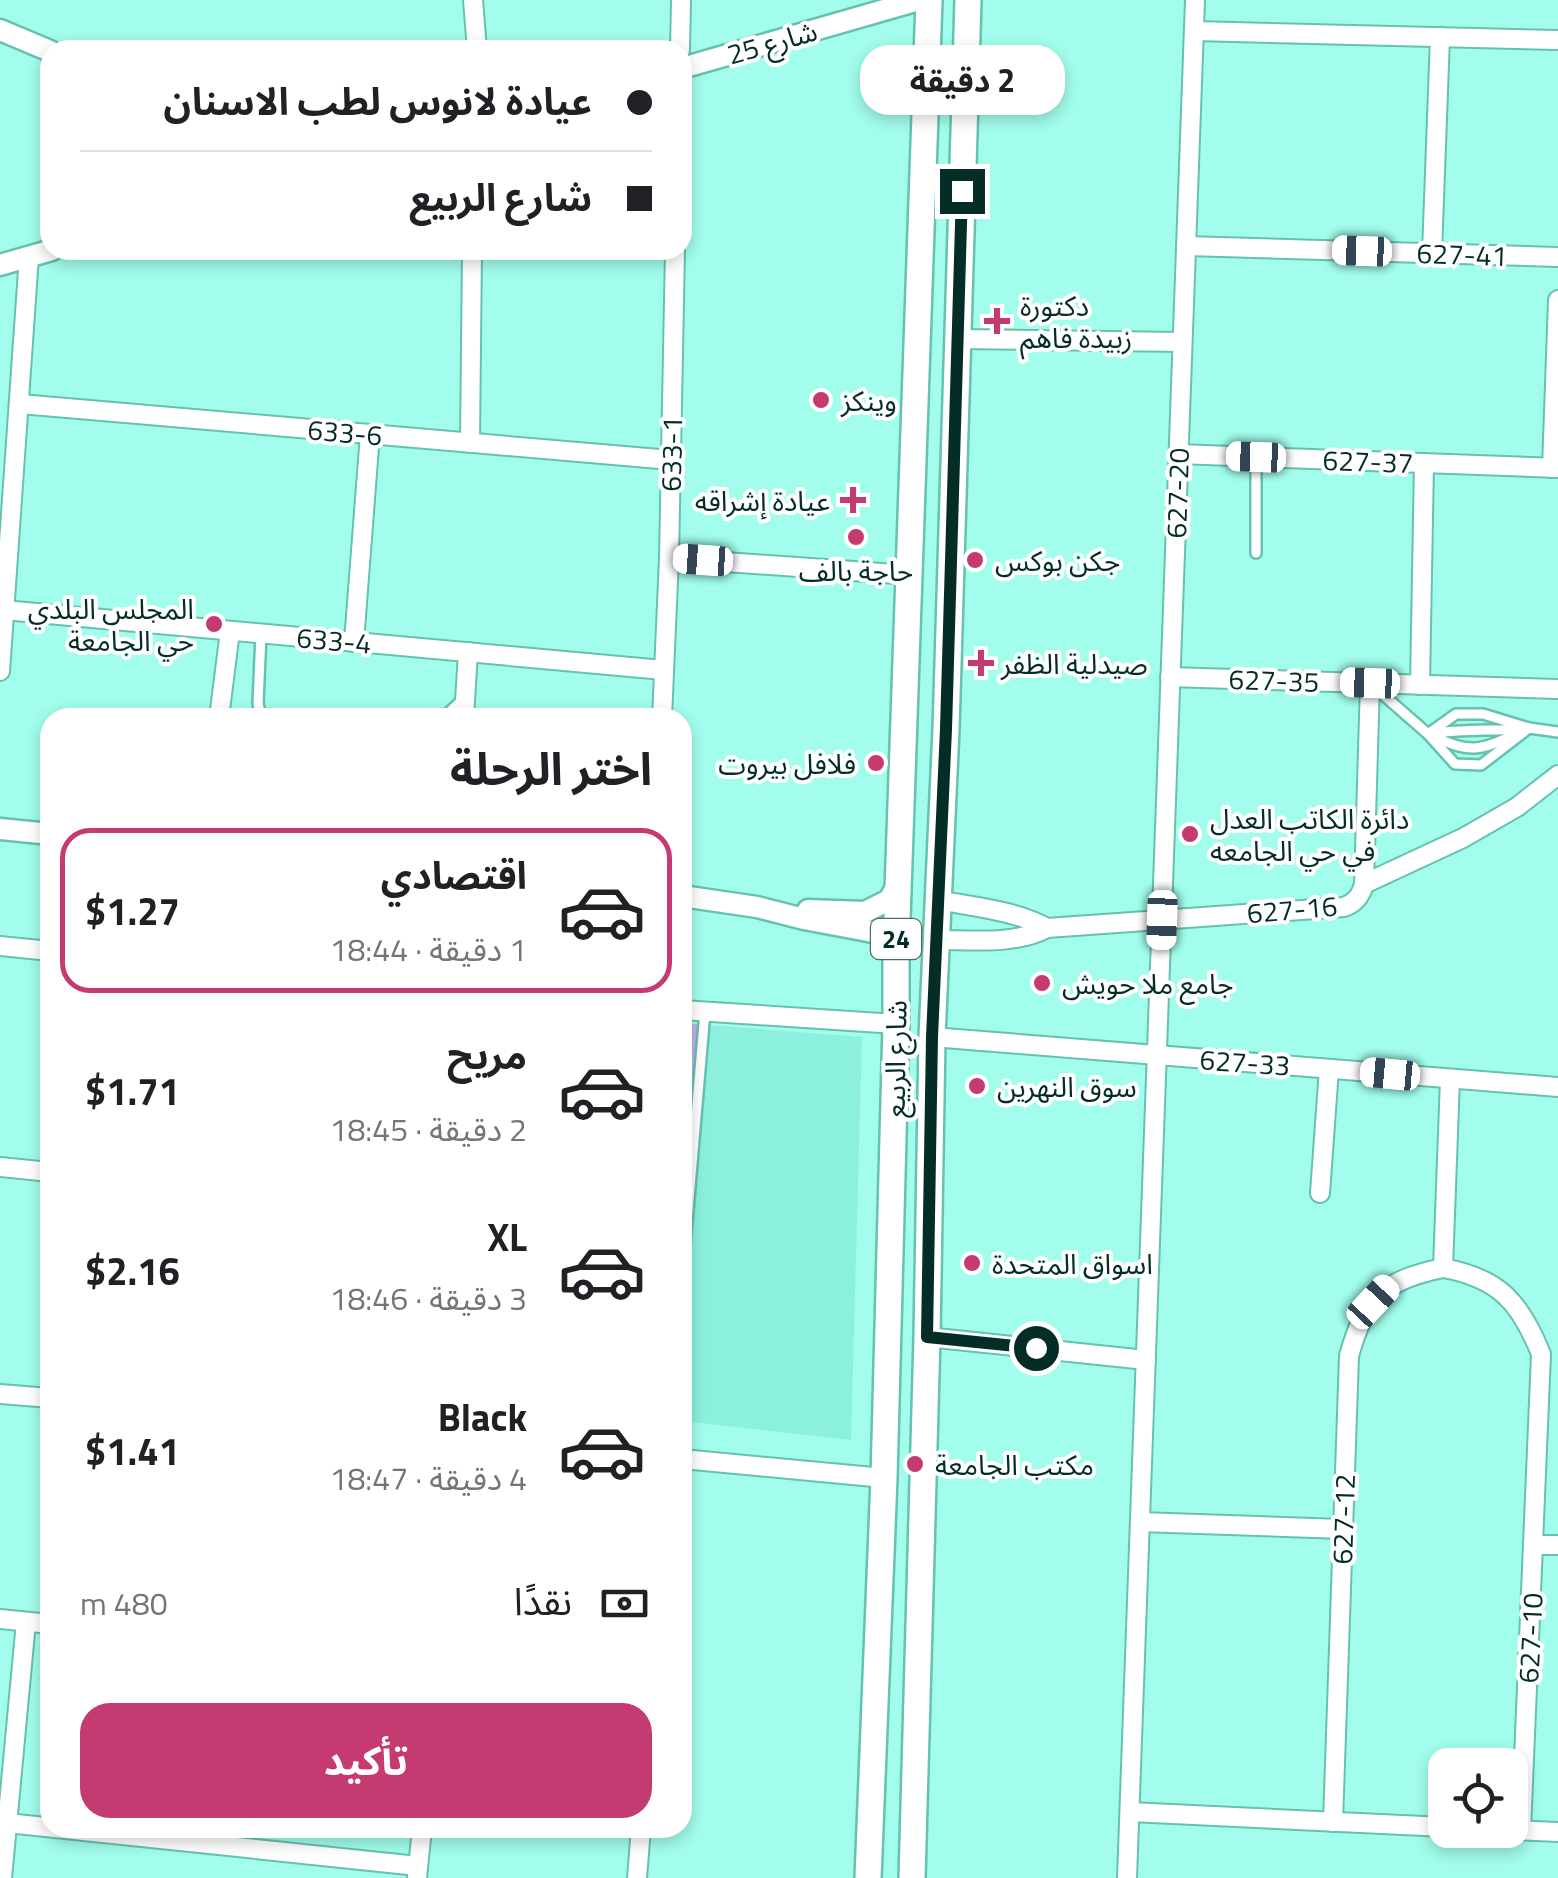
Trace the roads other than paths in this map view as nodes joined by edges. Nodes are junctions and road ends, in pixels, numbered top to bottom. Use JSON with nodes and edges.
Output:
{"nodes":[{"id":1,"x":473,"y":0,"type":"edge"},
{"id":2,"x":681,"y":0,"type":"edge"},
{"id":3,"x":919,"y":0,"type":"edge"},
{"id":4,"x":929,"y":0,"type":"edge"},
{"id":5,"x":968,"y":0,"type":"edge"},
{"id":6,"x":1195,"y":0,"type":"edge"},
{"id":7,"x":0,"y":30,"type":"edge"},
{"id":8,"x":1194,"y":31,"type":"junction"},
{"id":9,"x":1440,"y":37,"type":"junction"},
{"id":10,"x":476,"y":40,"type":"edge"},
{"id":11,"x":680,"y":40,"type":"edge"},
{"id":12,"x":1558,"y":40,"type":"edge"},
{"id":13,"x":40,"y":47,"type":"edge"},
{"id":14,"x":692,"y":65,"type":"edge"},
{"id":15,"x":925,"y":118,"type":"junction"},
{"id":16,"x":965,"y":118,"type":"junction"},
{"id":17,"x":962,"y":191,"type":"junction"},
{"id":18,"x":923,"y":193,"type":"junction"},
{"id":19,"x":1186,"y":246,"type":"junction"},
{"id":20,"x":40,"y":253,"type":"edge"},
{"id":21,"x":1432,"y":253,"type":"junction"},
{"id":22,"x":29,"y":256,"type":"junction"},
{"id":23,"x":1558,"y":257,"type":"edge"},
{"id":24,"x":472,"y":260,"type":"edge"},
{"id":25,"x":675,"y":260,"type":"edge"},
{"id":26,"x":0,"y":266,"type":"edge"},
{"id":27,"x":1558,"y":300,"type":"edge"},
{"id":28,"x":958,"y":340,"type":"junction"},
{"id":29,"x":1182,"y":342,"type":"junction"},
{"id":30,"x":20,"y":404,"type":"junction"},
{"id":31,"x":370,"y":434,"type":"junction"},
{"id":32,"x":470,"y":443,"type":"junction"},
{"id":33,"x":1178,"y":454,"type":"junction"},
{"id":34,"x":1256,"y":457,"type":"junction"},
{"id":35,"x":670,"y":460,"type":"junction"},
{"id":36,"x":1424,"y":463,"type":"junction"},
{"id":37,"x":1555,"y":468,"type":"edge"},
{"id":38,"x":1256,"y":553,"type":"dead end"},
{"id":39,"x":669,"y":558,"type":"junction"},
{"id":40,"x":910,"y":575,"type":"junction"},
{"id":41,"x":4,"y":610,"type":"junction"},
{"id":42,"x":230,"y":631,"type":"junction"},
{"id":43,"x":262,"y":634,"type":"junction"},
{"id":44,"x":354,"y":642,"type":"junction"},
{"id":45,"x":468,"y":652,"type":"junction"},
{"id":46,"x":663,"y":670,"type":"junction"},
{"id":47,"x":0,"y":671,"type":"edge"},
{"id":48,"x":1170,"y":677,"type":"junction"},
{"id":49,"x":1370,"y":683,"type":"junction"},
{"id":50,"x":1420,"y":685,"type":"junction"},
{"id":51,"x":1558,"y":689,"type":"edge"},
{"id":52,"x":466,"y":698,"type":"junction"},
{"id":53,"x":220,"y":708,"type":"edge"},
{"id":54,"x":259,"y":708,"type":"edge"},
{"id":55,"x":451,"y":708,"type":"edge"},
{"id":56,"x":465,"y":708,"type":"edge"},
{"id":57,"x":662,"y":708,"type":"edge"},
{"id":58,"x":1529,"y":728,"type":"junction"},
{"id":59,"x":1558,"y":732,"type":"edge"},
{"id":60,"x":1428,"y":734,"type":"junction"},
{"id":61,"x":1558,"y":775,"type":"edge"},
{"id":62,"x":0,"y":829,"type":"edge"},
{"id":63,"x":40,"y":833,"type":"edge"},
{"id":64,"x":898,"y":884,"type":"junction"},
{"id":65,"x":1364,"y":884,"type":"junction"},
{"id":66,"x":692,"y":897,"type":"edge"},
{"id":67,"x":938,"y":900,"type":"junction"},
{"id":68,"x":756,"y":907,"type":"junction"},
{"id":69,"x":1162,"y":920,"type":"junction"},
{"id":70,"x":1046,"y":928,"type":"junction"},
{"id":71,"x":937,"y":940,"type":"junction"},
{"id":72,"x":0,"y":946,"type":"edge"},
{"id":73,"x":896,"y":948,"type":"junction"},
{"id":74,"x":40,"y":951,"type":"edge"},
{"id":75,"x":692,"y":1010,"type":"edge"},
{"id":76,"x":704,"y":1011,"type":"junction"},
{"id":77,"x":896,"y":1024,"type":"junction"},
{"id":78,"x":932,"y":1037,"type":"junction"},
{"id":79,"x":1157,"y":1055,"type":"junction"},
{"id":80,"x":1330,"y":1069,"type":"junction"},
{"id":81,"x":1450,"y":1078,"type":"junction"},
{"id":82,"x":1558,"y":1087,"type":"edge"},
{"id":83,"x":692,"y":1158,"type":"edge"},
{"id":84,"x":0,"y":1167,"type":"edge"},
{"id":85,"x":40,"y":1171,"type":"edge"},
{"id":86,"x":1320,"y":1193,"type":"dead end"},
{"id":87,"x":1443,"y":1268,"type":"junction"},
{"id":88,"x":927,"y":1337,"type":"junction"},
{"id":89,"x":1146,"y":1360,"type":"junction"},
{"id":90,"x":0,"y":1394,"type":"edge"},
{"id":91,"x":40,"y":1397,"type":"edge"},
{"id":92,"x":692,"y":1460,"type":"edge"},
{"id":93,"x":884,"y":1478,"type":"junction"},
{"id":94,"x":1140,"y":1522,"type":"junction"},
{"id":95,"x":1342,"y":1529,"type":"junction"},
{"id":96,"x":1534,"y":1544,"type":"junction"},
{"id":97,"x":1558,"y":1546,"type":"edge"},
{"id":98,"x":0,"y":1619,"type":"edge"},
{"id":99,"x":26,"y":1622,"type":"junction"},
{"id":100,"x":40,"y":1623,"type":"edge"},
{"id":101,"x":875,"y":1714,"type":"junction"},
{"id":102,"x":917,"y":1715,"type":"junction"},
{"id":103,"x":1521,"y":1748,"type":"edge"},
{"id":104,"x":1130,"y":1812,"type":"junction"},
{"id":105,"x":1334,"y":1822,"type":"junction"},
{"id":106,"x":6,"y":1824,"type":"junction"},
{"id":107,"x":1428,"y":1826,"type":"edge"},
{"id":108,"x":40,"y":1828,"type":"edge"},
{"id":109,"x":1528,"y":1831,"type":"edge"},
{"id":110,"x":1558,"y":1832,"type":"edge"},
{"id":111,"x":126,"y":1838,"type":"edge"},
{"id":112,"x":421,"y":1838,"type":"edge"},
{"id":113,"x":639,"y":1838,"type":"edge"},
{"id":114,"x":418,"y":1872,"type":"edge"},
{"id":115,"x":2,"y":1878,"type":"edge"},
{"id":116,"x":637,"y":1878,"type":"edge"},
{"id":117,"x":868,"y":1878,"type":"edge"},
{"id":118,"x":912,"y":1878,"type":"edge"},
{"id":119,"x":1128,"y":1878,"type":"edge"}],
"edges":[{"from":1,"to":10,"type":"street"},
{"from":2,"to":11,"type":"street"},
{"from":3,"to":14,"type":"street","name":"شارع 25"},
{"from":4,"to":15,"type":"main road","name":"شارع الربيع","number":"24"},
{"from":5,"to":16,"type":"main road","name":"شارع الربيع","number":"24"},
{"from":6,"to":8,"type":"street","name":"627-20"},
{"from":7,"to":13,"type":"street"},
{"from":8,"to":9,"type":"street"},
{"from":8,"to":19,"type":"street","name":"627-20"},
{"from":9,"to":12,"type":"street"},
{"from":9,"to":21,"type":"street"},
{"from":15,"to":16,"type":"main road"},
{"from":15,"to":18,"type":"main road","name":"شارع الربيع","number":"24"},
{"from":16,"to":17,"type":"main road","name":"شارع الربيع","number":"24"},
{"from":17,"to":18,"type":"main road"},
{"from":17,"to":28,"type":"main road","name":"شارع الربيع","number":"24"},
{"from":18,"to":40,"type":"main road","name":"شارع الربيع","number":"24"},
{"from":19,"to":21,"type":"street","name":"627-41"},
{"from":19,"to":29,"type":"street","name":"627-20"},
{"from":20,"to":22,"type":"street"},
{"from":21,"to":23,"type":"street","name":"627-41"},
{"from":22,"to":26,"type":"street"},
{"from":22,"to":30,"type":"street"},
{"from":24,"to":32,"type":"street"},
{"from":25,"to":35,"type":"street","name":"633-1"},
{"from":27,"to":37,"type":"street"},
{"from":28,"to":29,"type":"street"},
{"from":28,"to":67,"type":"main road","name":"شارع الربيع","number":"24"},
{"from":29,"to":33,"type":"street","name":"627-20"},
{"from":30,"to":31,"type":"street","name":"633-6"},
{"from":30,"to":41,"type":"street"},
{"from":31,"to":32,"type":"street","name":"633-6"},
{"from":31,"to":44,"type":"street"},
{"from":32,"to":35,"type":"street","name":"633-6"},
{"from":33,"to":34,"type":"street","name":"627-37"},
{"from":33,"to":48,"type":"street","name":"627-20"},
{"from":34,"to":36,"type":"street","name":"627-37"},
{"from":34,"to":38,"type":"lane"},
{"from":35,"to":39,"type":"street","name":"633-1"},
{"from":36,"to":37,"type":"street","name":"627-37"},
{"from":36,"to":50,"type":"street"},
{"from":39,"to":40,"type":"street"},
{"from":39,"to":46,"type":"street","name":"633-1"},
{"from":40,"to":64,"type":"main road","name":"شارع الربيع","number":"24"},
{"from":41,"to":42,"type":"street","name":"633-4"},
{"from":41,"to":47,"type":"street"},
{"from":42,"to":43,"type":"street","name":"633-4"},
{"from":42,"to":53,"type":"street"},
{"from":43,"to":44,"type":"street","name":"633-4"},
{"from":43,"to":54,"type":"lane"},
{"from":44,"to":45,"type":"street","name":"633-4"},
{"from":45,"to":46,"type":"street","name":"633-4"},
{"from":45,"to":52,"type":"street"},
{"from":46,"to":57,"type":"street","name":"633-1"},
{"from":48,"to":49,"type":"street","name":"627-35"},
{"from":48,"to":69,"type":"street","name":"627-20"},
{"from":49,"to":50,"type":"street","name":"627-35"},
{"from":49,"to":60,"type":"lane"},
{"from":49,"to":65,"type":"street"},
{"from":50,"to":51,"type":"street","name":"627-35"},
{"from":52,"to":55,"type":"lane"},
{"from":52,"to":56,"type":"street"},
{"from":58,"to":59,"type":"lane"},
{"from":58,"to":60,"type":"lane"},
{"from":58,"to":60,"type":"lane"},
{"from":58,"to":60,"type":"lane"},
{"from":58,"to":60,"type":"lane"},
{"from":61,"to":65,"type":"street","name":"627-16"},
{"from":62,"to":63,"type":"street"},
{"from":64,"to":68,"type":"street"},
{"from":64,"to":73,"type":"main road","name":"شارع الربيع","number":"24"},
{"from":65,"to":69,"type":"street","name":"627-16"},
{"from":66,"to":68,"type":"street"},
{"from":67,"to":70,"type":"street","name":"627-16"},
{"from":67,"to":71,"type":"main road","name":"شارع الربيع","number":"24"},
{"from":68,"to":73,"type":"street"},
{"from":69,"to":70,"type":"street","name":"627-16"},
{"from":69,"to":79,"type":"street","name":"627-20"},
{"from":70,"to":71,"type":"street","name":"627-16"},
{"from":71,"to":78,"type":"main road","name":"شارع الربيع","number":"24"},
{"from":72,"to":74,"type":"street"},
{"from":73,"to":77,"type":"main road","name":"شارع الربيع","number":"24"},
{"from":75,"to":76,"type":"street"},
{"from":76,"to":77,"type":"street"},
{"from":76,"to":83,"type":"lane"},
{"from":77,"to":93,"type":"main road","name":"شارع الربيع","number":"24"},
{"from":78,"to":79,"type":"street","name":"627-33"},
{"from":78,"to":88,"type":"main road","name":"شارع الربيع","number":"24"},
{"from":79,"to":80,"type":"street","name":"627-33"},
{"from":79,"to":89,"type":"street","name":"627-20"},
{"from":80,"to":81,"type":"street","name":"627-33"},
{"from":80,"to":86,"type":"street"},
{"from":81,"to":82,"type":"street","name":"627-33"},
{"from":81,"to":87,"type":"street"},
{"from":84,"to":85,"type":"street"},
{"from":87,"to":95,"type":"street","name":"627-12"},
{"from":87,"to":96,"type":"street","name":"627-10"},
{"from":88,"to":89,"type":"street"},
{"from":88,"to":102,"type":"main road","name":"شارع الربيع","number":"24"},
{"from":89,"to":94,"type":"street","name":"627-20"},
{"from":90,"to":91,"type":"street"},
{"from":92,"to":93,"type":"street"},
{"from":93,"to":101,"type":"main road","name":"شارع الربيع","number":"24"},
{"from":94,"to":95,"type":"street"},
{"from":94,"to":104,"type":"street","name":"627-20"},
{"from":95,"to":105,"type":"street","name":"627-12"},
{"from":96,"to":97,"type":"street"},
{"from":96,"to":103,"type":"street","name":"627-10"},
{"from":98,"to":99,"type":"street"},
{"from":99,"to":100,"type":"street"},
{"from":99,"to":106,"type":"street"},
{"from":101,"to":102,"type":"main road"},
{"from":101,"to":117,"type":"main road","name":"شارع الربيع","number":"24"},
{"from":102,"to":118,"type":"main road","name":"شارع الربيع","number":"24"},
{"from":104,"to":105,"type":"street"},
{"from":104,"to":119,"type":"street","name":"627-20"},
{"from":105,"to":107,"type":"street"},
{"from":106,"to":108,"type":"street"},
{"from":106,"to":115,"type":"street"},
{"from":109,"to":110,"type":"street"},
{"from":111,"to":114,"type":"street"},
{"from":112,"to":114,"type":"street"},
{"from":113,"to":116,"type":"street"}]}
